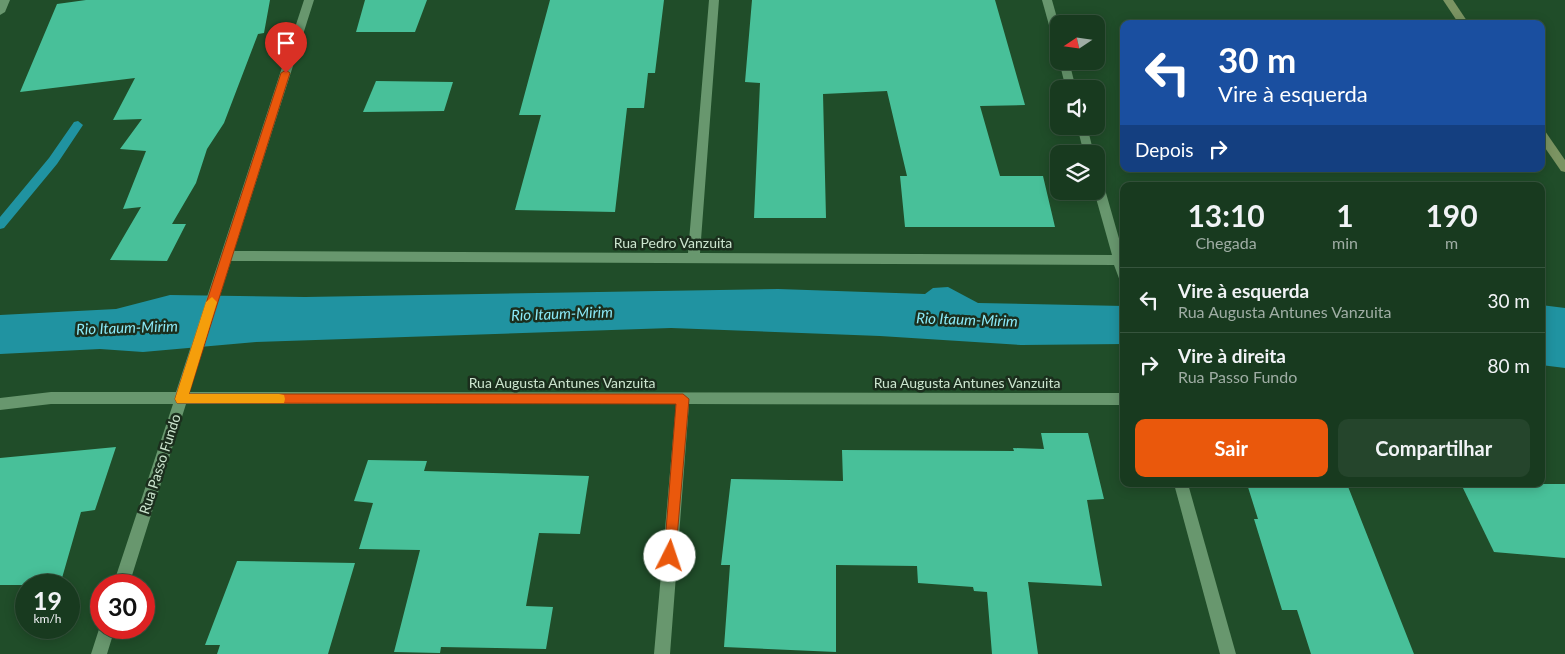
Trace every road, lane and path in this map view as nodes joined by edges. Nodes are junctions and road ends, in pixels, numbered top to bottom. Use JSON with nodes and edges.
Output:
{"nodes":[{"id":1,"x":6,"y":0,"type":"edge"},
{"id":2,"x":309,"y":0,"type":"edge"},
{"id":3,"x":714,"y":0,"type":"edge"},
{"id":4,"x":1047,"y":0,"type":"edge"},
{"id":5,"x":1448,"y":0,"type":"edge"},
{"id":6,"x":0,"y":12,"type":"edge"},
{"id":7,"x":1051,"y":15,"type":"edge"},
{"id":8,"x":1461,"y":20,"type":"edge"},
{"id":9,"x":1545,"y":140,"type":"edge"},
{"id":10,"x":1565,"y":168,"type":"edge"},
{"id":11,"x":1102,"y":200,"type":"edge"},
{"id":12,"x":227,"y":256,"type":"junction"},
{"id":13,"x":694,"y":258,"type":"junction"},
{"id":14,"x":1119,"y":260,"type":"junction"},
{"id":15,"x":1120,"y":264,"type":"edge"},
{"id":16,"x":181,"y":399,"type":"junction"},
{"id":17,"x":683,"y":399,"type":"junction"},
{"id":18,"x":1120,"y":399,"type":"edge"},
{"id":19,"x":0,"y":404,"type":"edge"},
{"id":20,"x":1182,"y":487,"type":"edge"},
{"id":21,"x":125,"y":574,"type":"edge"},
{"id":22,"x":104,"y":639,"type":"edge"},
{"id":23,"x":99,"y":654,"type":"edge"},
{"id":24,"x":662,"y":654,"type":"edge"},
{"id":25,"x":1228,"y":654,"type":"edge"}],
"edges":[{"from":1,"to":6,"type":"street"},
{"from":2,"to":12,"type":"street","name":"Rua Passo Fundo"},
{"from":3,"to":13,"type":"street"},
{"from":4,"to":7,"type":"street"},
{"from":5,"to":8,"type":"main road"},
{"from":9,"to":10,"type":"main road"},
{"from":11,"to":14,"type":"street"},
{"from":12,"to":13,"type":"street","name":"Rua Pedro Vanzuita"},
{"from":12,"to":16,"type":"street","name":"Rua Passo Fundo"},
{"from":13,"to":14,"type":"street","name":"Rua Pedro Vanzuita"},
{"from":14,"to":15,"type":"street"},
{"from":16,"to":17,"type":"street","name":"Rua Augusta Antunes Vanzuita"},
{"from":16,"to":19,"type":"street","name":"Rua Augusta Antunes Vanzuita"},
{"from":16,"to":21,"type":"street","name":"Rua Passo Fundo"},
{"from":17,"to":18,"type":"street","name":"Rua Augusta Antunes Vanzuita"},
{"from":17,"to":24,"type":"street"},
{"from":20,"to":25,"type":"street"},
{"from":22,"to":23,"type":"street"}]}
